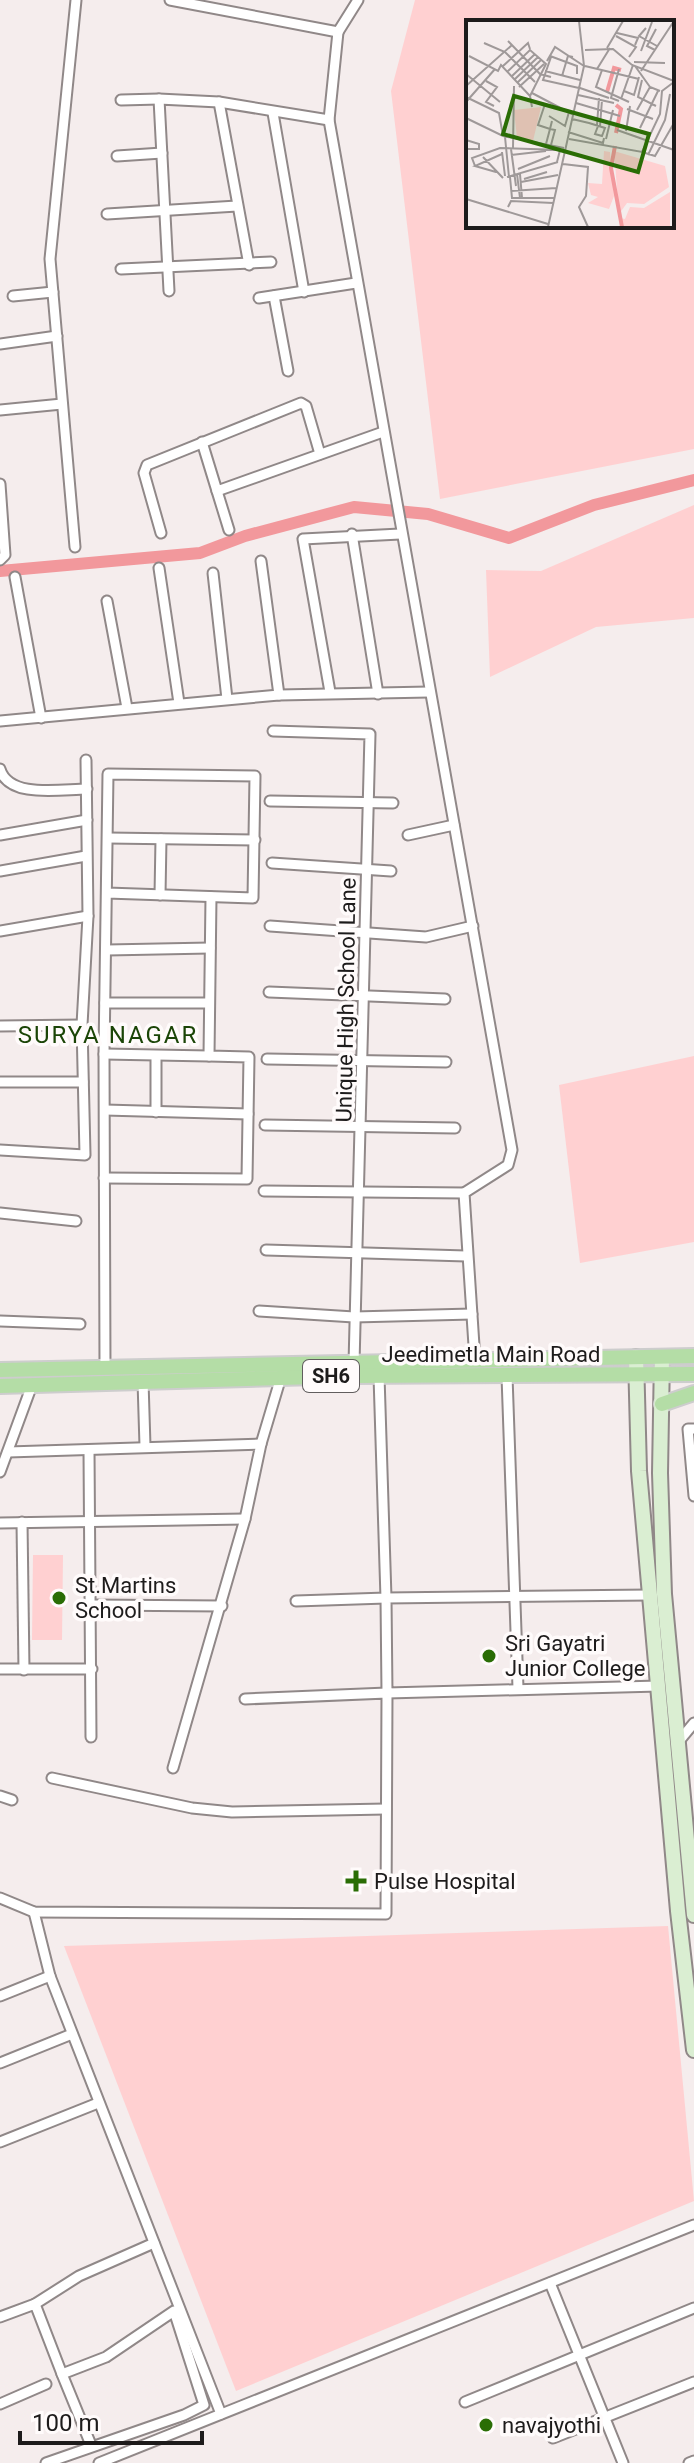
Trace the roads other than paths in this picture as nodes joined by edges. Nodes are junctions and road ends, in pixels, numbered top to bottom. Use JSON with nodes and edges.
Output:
{"nodes":[{"id":1,"x":76,"y":0,"type":"edge"},
{"id":2,"x":170,"y":0,"type":"edge"},
{"id":3,"x":358,"y":0,"type":"edge"},
{"id":4,"x":338,"y":32,"type":"junction"},
{"id":5,"x":159,"y":99,"type":"junction"},
{"id":6,"x":121,"y":100,"type":"dead end"},
{"id":7,"x":219,"y":102,"type":"junction"},
{"id":8,"x":273,"y":113,"type":"junction"},
{"id":9,"x":329,"y":120,"type":"junction"},
{"id":10,"x":162,"y":153,"type":"junction"},
{"id":11,"x":117,"y":156,"type":"dead end"},
{"id":12,"x":237,"y":206,"type":"junction"},
{"id":13,"x":164,"y":211,"type":"junction"},
{"id":14,"x":107,"y":214,"type":"dead end"},
{"id":15,"x":271,"y":262,"type":"dead end"},
{"id":16,"x":249,"y":265,"type":"junction"},
{"id":17,"x":167,"y":267,"type":"junction"},
{"id":18,"x":121,"y":269,"type":"dead end"},
{"id":19,"x":356,"y":283,"type":"junction"},
{"id":20,"x":169,"y":291,"type":"dead end"},
{"id":21,"x":53,"y":292,"type":"junction"},
{"id":22,"x":304,"y":292,"type":"junction"},
{"id":23,"x":13,"y":296,"type":"dead end"},
{"id":24,"x":274,"y":296,"type":"junction"},
{"id":25,"x":259,"y":298,"type":"dead end"},
{"id":26,"x":57,"y":336,"type":"junction"},
{"id":27,"x":0,"y":344,"type":"edge"},
{"id":28,"x":288,"y":371,"type":"dead end"},
{"id":29,"x":62,"y":404,"type":"junction"},
{"id":30,"x":0,"y":410,"type":"edge"},
{"id":31,"x":383,"y":432,"type":"junction"},
{"id":32,"x":202,"y":442,"type":"junction"},
{"id":33,"x":320,"y":454,"type":"junction"},
{"id":34,"x":0,"y":484,"type":"edge"},
{"id":35,"x":217,"y":491,"type":"junction"},
{"id":36,"x":229,"y":530,"type":"dead end"},
{"id":37,"x":161,"y":533,"type":"dead end"},
{"id":38,"x":352,"y":534,"type":"junction"},
{"id":39,"x":400,"y":534,"type":"junction"},
{"id":40,"x":75,"y":547,"type":"dead end"},
{"id":41,"x":0,"y":560,"type":"edge"},
{"id":42,"x":261,"y":561,"type":"dead end"},
{"id":43,"x":159,"y":568,"type":"dead end"},
{"id":44,"x":213,"y":573,"type":"dead end"},
{"id":45,"x":15,"y":577,"type":"dead end"},
{"id":46,"x":107,"y":601,"type":"dead end"},
{"id":47,"x":330,"y":692,"type":"junction"},
{"id":48,"x":429,"y":692,"type":"junction"},
{"id":49,"x":378,"y":694,"type":"junction"},
{"id":50,"x":279,"y":695,"type":"junction"},
{"id":51,"x":227,"y":699,"type":"junction"},
{"id":52,"x":179,"y":703,"type":"junction"},
{"id":53,"x":127,"y":708,"type":"junction"},
{"id":54,"x":41,"y":718,"type":"junction"},
{"id":55,"x":0,"y":721,"type":"edge"},
{"id":56,"x":273,"y":731,"type":"dead end"},
{"id":57,"x":86,"y":760,"type":"dead end"},
{"id":58,"x":0,"y":769,"type":"edge"},
{"id":59,"x":87,"y":789,"type":"junction"},
{"id":60,"x":370,"y":800,"type":"junction"},
{"id":61,"x":270,"y":801,"type":"dead end"},
{"id":62,"x":393,"y":803,"type":"dead end"},
{"id":63,"x":87,"y":820,"type":"junction"},
{"id":64,"x":454,"y":825,"type":"junction"},
{"id":65,"x":0,"y":835,"type":"edge"},
{"id":66,"x":408,"y":835,"type":"dead end"},
{"id":67,"x":108,"y":838,"type":"junction"},
{"id":68,"x":161,"y":839,"type":"junction"},
{"id":69,"x":255,"y":840,"type":"junction"},
{"id":70,"x":86,"y":856,"type":"junction"},
{"id":71,"x":272,"y":863,"type":"dead end"},
{"id":72,"x":367,"y":866,"type":"junction"},
{"id":73,"x":0,"y":871,"type":"edge"},
{"id":74,"x":391,"y":871,"type":"dead end"},
{"id":75,"x":107,"y":893,"type":"junction"},
{"id":76,"x":160,"y":895,"type":"junction"},
{"id":77,"x":211,"y":897,"type":"junction"},
{"id":78,"x":88,"y":916,"type":"junction"},
{"id":79,"x":270,"y":926,"type":"dead end"},
{"id":80,"x":473,"y":926,"type":"junction"},
{"id":81,"x":0,"y":931,"type":"edge"},
{"id":82,"x":367,"y":931,"type":"junction"},
{"id":83,"x":210,"y":948,"type":"junction"},
{"id":84,"x":107,"y":950,"type":"junction"},
{"id":85,"x":269,"y":992,"type":"dead end"},
{"id":86,"x":364,"y":997,"type":"junction"},
{"id":87,"x":445,"y":999,"type":"dead end"},
{"id":88,"x":105,"y":1003,"type":"junction"},
{"id":89,"x":209,"y":1003,"type":"junction"},
{"id":90,"x":82,"y":1025,"type":"junction"},
{"id":91,"x":0,"y":1026,"type":"edge"},
{"id":92,"x":104,"y":1054,"type":"junction"},
{"id":93,"x":156,"y":1056,"type":"junction"},
{"id":94,"x":209,"y":1056,"type":"junction"},
{"id":95,"x":267,"y":1059,"type":"dead end"},
{"id":96,"x":361,"y":1062,"type":"junction"},
{"id":97,"x":446,"y":1062,"type":"dead end"},
{"id":98,"x":0,"y":1082,"type":"edge"},
{"id":99,"x":83,"y":1082,"type":"junction"},
{"id":100,"x":105,"y":1110,"type":"junction"},
{"id":101,"x":156,"y":1112,"type":"junction"},
{"id":102,"x":248,"y":1114,"type":"junction"},
{"id":103,"x":265,"y":1125,"type":"dead end"},
{"id":104,"x":361,"y":1126,"type":"junction"},
{"id":105,"x":455,"y":1128,"type":"dead end"},
{"id":106,"x":0,"y":1150,"type":"edge"},
{"id":107,"x":104,"y":1178,"type":"junction"},
{"id":108,"x":264,"y":1191,"type":"dead end"},
{"id":109,"x":361,"y":1191,"type":"junction"},
{"id":110,"x":464,"y":1193,"type":"junction"},
{"id":111,"x":0,"y":1213,"type":"edge"},
{"id":112,"x":76,"y":1221,"type":"dead end"},
{"id":113,"x":266,"y":1250,"type":"dead end"},
{"id":114,"x":357,"y":1254,"type":"junction"},
{"id":115,"x":466,"y":1256,"type":"junction"},
{"id":116,"x":259,"y":1311,"type":"dead end"},
{"id":117,"x":472,"y":1314,"type":"junction"},
{"id":118,"x":354,"y":1317,"type":"junction"},
{"id":119,"x":0,"y":1321,"type":"edge"},
{"id":120,"x":80,"y":1324,"type":"dead end"},
{"id":121,"x":694,"y":1356,"type":"edge"},
{"id":122,"x":636,"y":1357,"type":"junction"},
{"id":123,"x":662,"y":1357,"type":"junction"},
{"id":124,"x":475,"y":1361,"type":"junction"},
{"id":125,"x":354,"y":1364,"type":"junction"},
{"id":126,"x":105,"y":1368,"type":"junction"},
{"id":127,"x":0,"y":1370,"type":"edge"},
{"id":128,"x":178,"y":1372,"type":"junction"},
{"id":129,"x":694,"y":1374,"type":"edge"},
{"id":130,"x":379,"y":1376,"type":"junction"},
{"id":131,"x":507,"y":1376,"type":"junction"},
{"id":132,"x":663,"y":1376,"type":"junction"},
{"id":133,"x":281,"y":1377,"type":"junction"},
{"id":134,"x":637,"y":1377,"type":"junction"},
{"id":135,"x":143,"y":1381,"type":"junction"},
{"id":136,"x":32,"y":1385,"type":"junction"},
{"id":137,"x":0,"y":1386,"type":"edge"},
{"id":138,"x":694,"y":1393,"type":"edge"},
{"id":139,"x":662,"y":1404,"type":"junction"},
{"id":140,"x":694,"y":1429,"type":"edge"},
{"id":141,"x":261,"y":1444,"type":"junction"},
{"id":142,"x":145,"y":1446,"type":"junction"},
{"id":143,"x":89,"y":1450,"type":"junction"},
{"id":144,"x":8,"y":1452,"type":"junction"},
{"id":145,"x":0,"y":1472,"type":"edge"},
{"id":146,"x":694,"y":1496,"type":"edge"},
{"id":147,"x":245,"y":1519,"type":"junction"},
{"id":148,"x":90,"y":1521,"type":"junction"},
{"id":149,"x":22,"y":1522,"type":"junction"},
{"id":150,"x":0,"y":1523,"type":"edge"},
{"id":151,"x":650,"y":1595,"type":"junction"},
{"id":152,"x":517,"y":1597,"type":"junction"},
{"id":153,"x":386,"y":1598,"type":"junction"},
{"id":154,"x":296,"y":1601,"type":"dead end"},
{"id":155,"x":92,"y":1605,"type":"junction"},
{"id":156,"x":222,"y":1606,"type":"junction"},
{"id":157,"x":0,"y":1669,"type":"edge"},
{"id":158,"x":92,"y":1669,"type":"junction"},
{"id":159,"x":24,"y":1670,"type":"junction"},
{"id":160,"x":659,"y":1686,"type":"junction"},
{"id":161,"x":518,"y":1688,"type":"junction"},
{"id":162,"x":387,"y":1693,"type":"junction"},
{"id":163,"x":245,"y":1699,"type":"dead end"},
{"id":164,"x":694,"y":1723,"type":"edge"},
{"id":165,"x":91,"y":1737,"type":"dead end"},
{"id":166,"x":679,"y":1741,"type":"junction"},
{"id":167,"x":173,"y":1768,"type":"dead end"},
{"id":168,"x":52,"y":1778,"type":"dead end"},
{"id":169,"x":0,"y":1796,"type":"edge"},
{"id":170,"x":12,"y":1800,"type":"dead end"},
{"id":171,"x":386,"y":1809,"type":"junction"},
{"id":172,"x":0,"y":1898,"type":"edge"},
{"id":173,"x":34,"y":1912,"type":"junction"},
{"id":174,"x":694,"y":1915,"type":"edge"},
{"id":175,"x":50,"y":1976,"type":"junction"},
{"id":176,"x":0,"y":1996,"type":"edge"},
{"id":177,"x":72,"y":2034,"type":"junction"},
{"id":178,"x":694,"y":2050,"type":"edge"},
{"id":179,"x":0,"y":2063,"type":"edge"},
{"id":180,"x":98,"y":2103,"type":"junction"},
{"id":181,"x":0,"y":2142,"type":"edge"},
{"id":182,"x":694,"y":2225,"type":"edge"},
{"id":183,"x":154,"y":2243,"type":"junction"},
{"id":184,"x":550,"y":2283,"type":"junction"},
{"id":185,"x":35,"y":2304,"type":"junction"},
{"id":186,"x":694,"y":2308,"type":"edge"},
{"id":187,"x":0,"y":2317,"type":"edge"},
{"id":188,"x":579,"y":2355,"type":"junction"},
{"id":189,"x":62,"y":2374,"type":"junction"},
{"id":190,"x":694,"y":2382,"type":"edge"},
{"id":191,"x":46,"y":2384,"type":"dead end"},
{"id":192,"x":465,"y":2402,"type":"dead end"},
{"id":193,"x":0,"y":2404,"type":"edge"},
{"id":194,"x":221,"y":2414,"type":"junction"},
{"id":195,"x":605,"y":2415,"type":"junction"},
{"id":196,"x":553,"y":2438,"type":"dead end"},
{"id":197,"x":91,"y":2445,"type":"junction"},
{"id":198,"x":46,"y":2463,"type":"edge"},
{"id":199,"x":99,"y":2463,"type":"edge"},
{"id":200,"x":623,"y":2463,"type":"edge"}],
"edges":[{"from":1,"to":21,"type":"street"},
{"from":2,"to":4,"type":"street"},
{"from":3,"to":4,"type":"street"},
{"from":4,"to":9,"type":"street"},
{"from":5,"to":6,"type":"street"},
{"from":5,"to":7,"type":"street"},
{"from":5,"to":10,"type":"street"},
{"from":7,"to":8,"type":"street"},
{"from":7,"to":12,"type":"street"},
{"from":8,"to":9,"type":"street"},
{"from":8,"to":22,"type":"street"},
{"from":9,"to":19,"type":"street"},
{"from":10,"to":11,"type":"street"},
{"from":10,"to":13,"type":"street"},
{"from":12,"to":13,"type":"street"},
{"from":12,"to":16,"type":"street"},
{"from":13,"to":14,"type":"street"},
{"from":13,"to":17,"type":"street"},
{"from":15,"to":16,"type":"street"},
{"from":16,"to":17,"type":"street"},
{"from":17,"to":18,"type":"street"},
{"from":17,"to":20,"type":"street"},
{"from":19,"to":22,"type":"street"},
{"from":19,"to":31,"type":"street"},
{"from":21,"to":23,"type":"street"},
{"from":21,"to":26,"type":"street"},
{"from":22,"to":24,"type":"street"},
{"from":24,"to":25,"type":"street"},
{"from":24,"to":28,"type":"street"},
{"from":26,"to":27,"type":"street"},
{"from":26,"to":29,"type":"street"},
{"from":29,"to":30,"type":"street"},
{"from":29,"to":40,"type":"street"},
{"from":31,"to":33,"type":"street"},
{"from":31,"to":39,"type":"street"},
{"from":32,"to":33,"type":"street"},
{"from":32,"to":35,"type":"street"},
{"from":32,"to":37,"type":"street"},
{"from":33,"to":35,"type":"street"},
{"from":34,"to":41,"type":"street"},
{"from":35,"to":36,"type":"street"},
{"from":38,"to":39,"type":"street"},
{"from":38,"to":47,"type":"street"},
{"from":38,"to":49,"type":"street"},
{"from":39,"to":48,"type":"street"},
{"from":42,"to":50,"type":"street"},
{"from":43,"to":52,"type":"street"},
{"from":44,"to":51,"type":"street"},
{"from":45,"to":54,"type":"street"},
{"from":46,"to":53,"type":"street"},
{"from":47,"to":49,"type":"street"},
{"from":47,"to":50,"type":"street"},
{"from":48,"to":49,"type":"street"},
{"from":48,"to":64,"type":"street"},
{"from":50,"to":51,"type":"street"},
{"from":51,"to":52,"type":"street"},
{"from":52,"to":53,"type":"street"},
{"from":53,"to":54,"type":"street"},
{"from":54,"to":55,"type":"street"},
{"from":56,"to":60,"type":"street","name":"Unique High School Lane"},
{"from":57,"to":59,"type":"street"},
{"from":58,"to":59,"type":"street"},
{"from":59,"to":63,"type":"street"},
{"from":60,"to":61,"type":"street"},
{"from":60,"to":62,"type":"street"},
{"from":60,"to":72,"type":"street","name":"Unique High School Lane"},
{"from":63,"to":65,"type":"street"},
{"from":63,"to":70,"type":"street"},
{"from":64,"to":66,"type":"street"},
{"from":64,"to":80,"type":"street"},
{"from":67,"to":68,"type":"street"},
{"from":67,"to":69,"type":"street"},
{"from":67,"to":75,"type":"street"},
{"from":68,"to":69,"type":"street"},
{"from":68,"to":76,"type":"street"},
{"from":69,"to":77,"type":"street"},
{"from":70,"to":73,"type":"street"},
{"from":70,"to":78,"type":"street"},
{"from":71,"to":72,"type":"street"},
{"from":72,"to":74,"type":"street"},
{"from":72,"to":82,"type":"street","name":"Unique High School Lane"},
{"from":75,"to":76,"type":"street"},
{"from":75,"to":84,"type":"street"},
{"from":76,"to":77,"type":"street"},
{"from":77,"to":83,"type":"street"},
{"from":78,"to":81,"type":"street"},
{"from":78,"to":90,"type":"street"},
{"from":79,"to":82,"type":"street"},
{"from":80,"to":82,"type":"street"},
{"from":80,"to":110,"type":"street"},
{"from":82,"to":86,"type":"street","name":"Unique High School Lane"},
{"from":83,"to":84,"type":"street"},
{"from":83,"to":89,"type":"street"},
{"from":84,"to":88,"type":"street"},
{"from":85,"to":86,"type":"street"},
{"from":86,"to":87,"type":"street"},
{"from":86,"to":96,"type":"street","name":"Unique High School Lane"},
{"from":88,"to":89,"type":"street"},
{"from":88,"to":92,"type":"street"},
{"from":89,"to":94,"type":"street"},
{"from":90,"to":91,"type":"street"},
{"from":90,"to":99,"type":"street"},
{"from":92,"to":93,"type":"street"},
{"from":92,"to":100,"type":"street"},
{"from":93,"to":94,"type":"street"},
{"from":93,"to":101,"type":"street"},
{"from":94,"to":102,"type":"street"},
{"from":95,"to":96,"type":"street"},
{"from":96,"to":97,"type":"street"},
{"from":96,"to":104,"type":"street","name":"Unique High School Lane"},
{"from":98,"to":99,"type":"street"},
{"from":99,"to":106,"type":"street"},
{"from":100,"to":101,"type":"street"},
{"from":100,"to":107,"type":"street"},
{"from":101,"to":102,"type":"street"},
{"from":102,"to":107,"type":"street"},
{"from":103,"to":104,"type":"street"},
{"from":104,"to":105,"type":"street"},
{"from":104,"to":109,"type":"street","name":"Unique High School Lane"},
{"from":107,"to":126,"type":"street"},
{"from":108,"to":109,"type":"street"},
{"from":109,"to":110,"type":"street"},
{"from":109,"to":114,"type":"street","name":"Unique High School Lane"},
{"from":110,"to":115,"type":"street"},
{"from":111,"to":112,"type":"street"},
{"from":113,"to":114,"type":"street"},
{"from":114,"to":115,"type":"street"},
{"from":114,"to":118,"type":"street","name":"Unique High School Lane"},
{"from":115,"to":117,"type":"street"},
{"from":116,"to":118,"type":"street"},
{"from":117,"to":118,"type":"street"},
{"from":117,"to":124,"type":"street"},
{"from":118,"to":125,"type":"street","name":"Unique High School Lane"},
{"from":119,"to":120,"type":"street"},
{"from":121,"to":123,"type":"main road","name":"Jeedimetla Main Road","number":"SH6"},
{"from":122,"to":123,"type":"main road","name":"Jeedimetla Main Road","number":"SH6"},
{"from":122,"to":124,"type":"main road","name":"Jeedimetla Main Road","number":"SH6"},
{"from":122,"to":134,"type":"street"},
{"from":123,"to":132,"type":"street"},
{"from":124,"to":125,"type":"main road","name":"Jeedimetla Main Road","number":"SH6"},
{"from":125,"to":128,"type":"main road","name":"Jeedimetla Main Road","number":"SH6"},
{"from":126,"to":127,"type":"main road","name":"Jeedimetla Main Road","number":"SH6"},
{"from":126,"to":128,"type":"main road","name":"Jeedimetla Main Road","number":"SH6"},
{"from":128,"to":133,"type":"main road","name":"Jeedimetla Main Road","number":"SH6"},
{"from":128,"to":135,"type":"main road","name":"Jeedimetla Main Road","number":"SH6"},
{"from":129,"to":132,"type":"main road","name":"Jeedimetla Main Road","number":"SH6"},
{"from":130,"to":131,"type":"main road","name":"Jeedimetla Main Road","number":"SH6"},
{"from":130,"to":133,"type":"main road","name":"Jeedimetla Main Road","number":"SH6"},
{"from":130,"to":153,"type":"street"},
{"from":131,"to":134,"type":"main road","name":"Jeedimetla Main Road","number":"SH6"},
{"from":131,"to":152,"type":"street"},
{"from":132,"to":134,"type":"main road","name":"Jeedimetla Main Road","number":"SH6"},
{"from":132,"to":139,"type":"street"},
{"from":133,"to":141,"type":"street"},
{"from":134,"to":151,"type":"street"},
{"from":135,"to":136,"type":"main road","name":"Jeedimetla Main Road","number":"SH6"},
{"from":135,"to":142,"type":"street"},
{"from":136,"to":137,"type":"main road","name":"Jeedimetla Main Road","number":"SH6"},
{"from":136,"to":144,"type":"street"},
{"from":138,"to":139,"type":"main road"},
{"from":139,"to":166,"type":"street"},
{"from":140,"to":146,"type":"street"},
{"from":141,"to":142,"type":"street"},
{"from":141,"to":147,"type":"street"},
{"from":142,"to":143,"type":"street"},
{"from":143,"to":144,"type":"street"},
{"from":143,"to":148,"type":"street"},
{"from":144,"to":145,"type":"street"},
{"from":147,"to":148,"type":"street"},
{"from":147,"to":156,"type":"street"},
{"from":148,"to":149,"type":"street"},
{"from":148,"to":155,"type":"street"},
{"from":149,"to":150,"type":"street"},
{"from":149,"to":159,"type":"street"},
{"from":151,"to":152,"type":"street"},
{"from":151,"to":160,"type":"street"},
{"from":152,"to":153,"type":"street"},
{"from":152,"to":161,"type":"street"},
{"from":153,"to":154,"type":"street"},
{"from":153,"to":162,"type":"street"},
{"from":155,"to":156,"type":"street"},
{"from":155,"to":158,"type":"street"},
{"from":156,"to":167,"type":"street"},
{"from":157,"to":159,"type":"street"},
{"from":158,"to":159,"type":"street"},
{"from":158,"to":165,"type":"street"},
{"from":160,"to":161,"type":"street"},
{"from":160,"to":178,"type":"street"},
{"from":161,"to":162,"type":"street"},
{"from":162,"to":163,"type":"street"},
{"from":162,"to":171,"type":"street"},
{"from":164,"to":166,"type":"street"},
{"from":166,"to":174,"type":"street"},
{"from":168,"to":171,"type":"street"},
{"from":169,"to":170,"type":"street"},
{"from":171,"to":173,"type":"street"},
{"from":172,"to":173,"type":"street"},
{"from":173,"to":175,"type":"street"},
{"from":175,"to":176,"type":"street"},
{"from":175,"to":177,"type":"street"},
{"from":177,"to":179,"type":"street"},
{"from":177,"to":180,"type":"street"},
{"from":180,"to":181,"type":"street"},
{"from":180,"to":183,"type":"street"},
{"from":182,"to":184,"type":"street"},
{"from":183,"to":185,"type":"street"},
{"from":183,"to":194,"type":"street"},
{"from":184,"to":188,"type":"street"},
{"from":184,"to":194,"type":"street"},
{"from":185,"to":187,"type":"street"},
{"from":185,"to":189,"type":"street"},
{"from":186,"to":188,"type":"street"},
{"from":188,"to":192,"type":"street"},
{"from":188,"to":195,"type":"street"},
{"from":189,"to":197,"type":"street"},
{"from":189,"to":197,"type":"street"},
{"from":190,"to":195,"type":"street"},
{"from":191,"to":193,"type":"street"},
{"from":194,"to":199,"type":"street"},
{"from":195,"to":196,"type":"street"},
{"from":195,"to":200,"type":"street"},
{"from":197,"to":198,"type":"street"}]}
